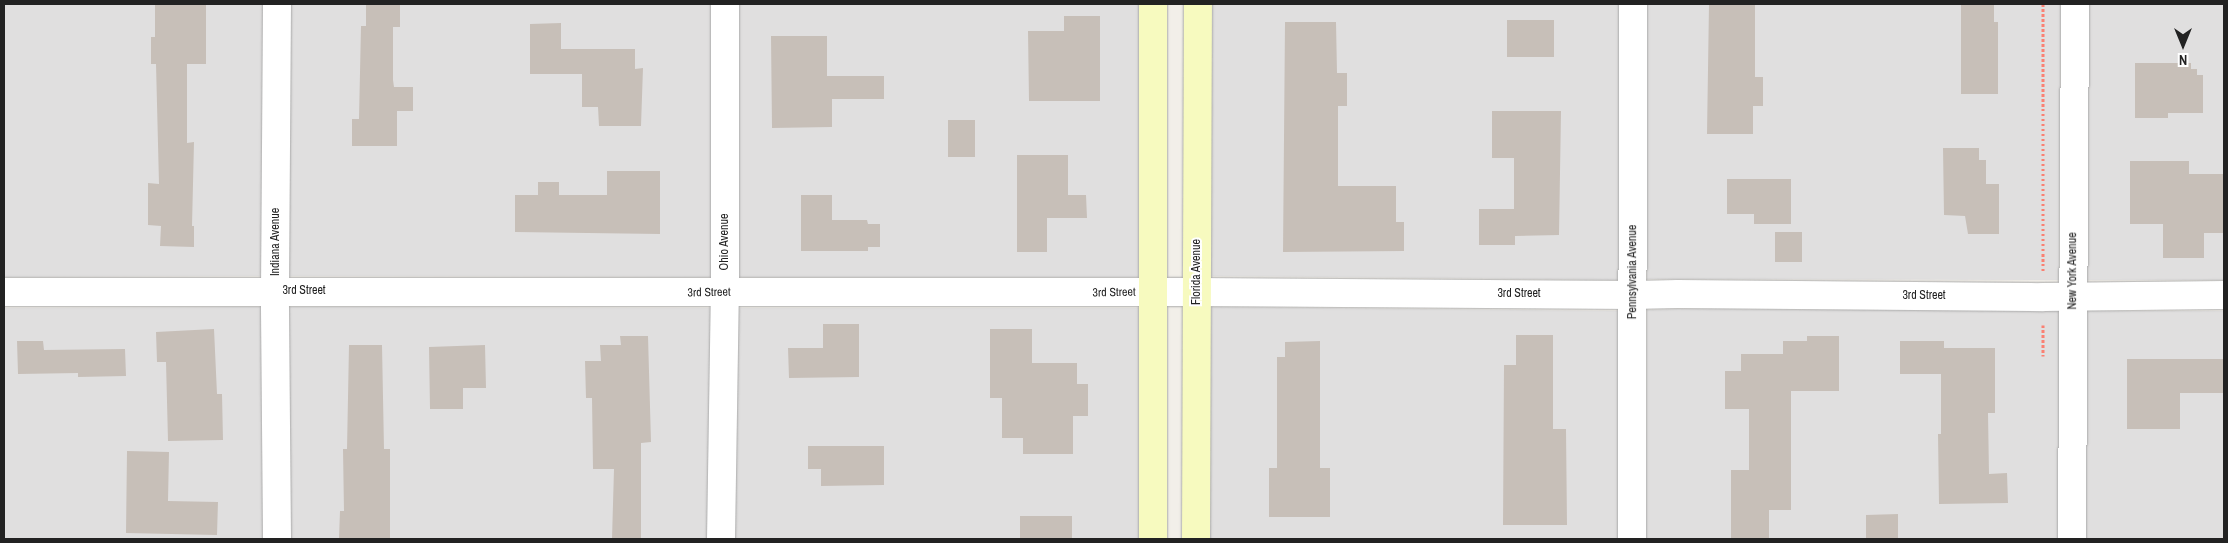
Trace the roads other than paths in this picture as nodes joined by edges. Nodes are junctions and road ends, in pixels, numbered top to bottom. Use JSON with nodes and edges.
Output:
{"nodes":[{"id":1,"x":277,"y":4,"type":"edge"},
{"id":2,"x":725,"y":4,"type":"edge"},
{"id":3,"x":1153,"y":4,"type":"edge"},
{"id":4,"x":1198,"y":4,"type":"edge"},
{"id":5,"x":1633,"y":4,"type":"edge"},
{"id":6,"x":2075,"y":4,"type":"edge"},
{"id":7,"x":275,"y":291,"type":"junction"},
{"id":8,"x":4,"y":292,"type":"edge"},
{"id":9,"x":1153,"y":292,"type":"junction"},
{"id":10,"x":1197,"y":292,"type":"junction"},
{"id":11,"x":725,"y":293,"type":"junction"},
{"id":12,"x":1633,"y":295,"type":"junction"},
{"id":13,"x":2073,"y":295,"type":"junction"},
{"id":14,"x":2224,"y":295,"type":"edge"},
{"id":15,"x":277,"y":539,"type":"edge"},
{"id":16,"x":721,"y":539,"type":"edge"},
{"id":17,"x":1153,"y":539,"type":"edge"},
{"id":18,"x":1196,"y":539,"type":"edge"},
{"id":19,"x":1632,"y":539,"type":"edge"},
{"id":20,"x":2072,"y":539,"type":"edge"}],
"edges":[{"from":1,"to":7,"type":"street","name":"Indiana Avenue"},
{"from":2,"to":11,"type":"street","name":"Ohio Avenue"},
{"from":3,"to":9,"type":"main road"},
{"from":4,"to":10,"type":"main road","name":"Florida Avenue"},
{"from":5,"to":12,"type":"street","name":"Pennsylvania Avenue"},
{"from":6,"to":13,"type":"street","name":"New York Avenue"},
{"from":7,"to":8,"type":"street","name":"3rd Street"},
{"from":7,"to":11,"type":"street","name":"3rd Street"},
{"from":7,"to":15,"type":"street","name":"Indiana Avenue"},
{"from":9,"to":10,"type":"street","name":"3rd Street"},
{"from":9,"to":11,"type":"street","name":"3rd Street"},
{"from":9,"to":17,"type":"main road"},
{"from":10,"to":12,"type":"street","name":"3rd Street"},
{"from":10,"to":18,"type":"main road","name":"Florida Avenue"},
{"from":11,"to":16,"type":"street","name":"Ohio Avenue"},
{"from":12,"to":13,"type":"street","name":"3rd Street"},
{"from":12,"to":19,"type":"street","name":"Pennsylvania Avenue"},
{"from":13,"to":14,"type":"street","name":"3rd Street"},
{"from":13,"to":20,"type":"street","name":"New York Avenue"}]}
